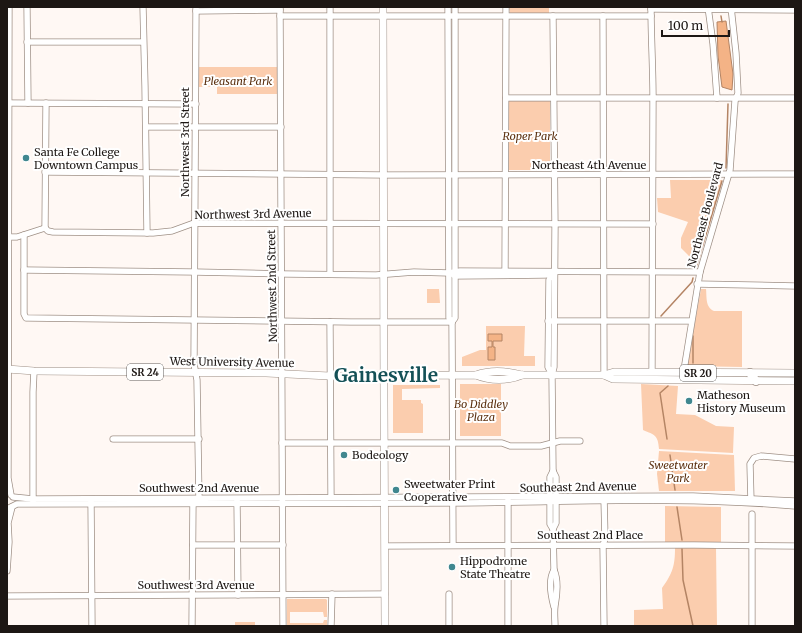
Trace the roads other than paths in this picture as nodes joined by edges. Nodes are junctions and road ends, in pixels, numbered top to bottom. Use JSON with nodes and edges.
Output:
{"nodes":[{"id":1,"x":9,"y":7,"type":"edge"},
{"id":2,"x":27,"y":7,"type":"edge"},
{"id":3,"x":143,"y":7,"type":"edge"},
{"id":4,"x":330,"y":7,"type":"edge"},
{"id":5,"x":384,"y":7,"type":"edge"},
{"id":6,"x":448,"y":7,"type":"edge"},
{"id":7,"x":455,"y":7,"type":"edge"},
{"id":8,"x":506,"y":7,"type":"edge"},
{"id":9,"x":651,"y":8,"type":"edge"},
{"id":10,"x":709,"y":8,"type":"edge"},
{"id":11,"x":731,"y":8,"type":"edge"},
{"id":12,"x":196,"y":9,"type":"edge"},
{"id":13,"x":795,"y":10,"type":"edge"},
{"id":14,"x":280,"y":11,"type":"edge"},
{"id":15,"x":384,"y":16,"type":"junction"},
{"id":16,"x":452,"y":16,"type":"junction"},
{"id":17,"x":506,"y":16,"type":"junction"},
{"id":18,"x":553,"y":16,"type":"junction"},
{"id":19,"x":603,"y":16,"type":"junction"},
{"id":20,"x":651,"y":16,"type":"junction"},
{"id":21,"x":330,"y":17,"type":"junction"},
{"id":22,"x":8,"y":36,"type":"edge"},
{"id":23,"x":27,"y":42,"type":"junction"},
{"id":24,"x":143,"y":42,"type":"junction"},
{"id":25,"x":506,"y":98,"type":"junction"},
{"id":26,"x":554,"y":98,"type":"junction"},
{"id":27,"x":603,"y":98,"type":"junction"},
{"id":28,"x":652,"y":98,"type":"junction"},
{"id":29,"x":716,"y":98,"type":"junction"},
{"id":30,"x":736,"y":98,"type":"junction"},
{"id":31,"x":795,"y":98,"type":"edge"},
{"id":32,"x":8,"y":103,"type":"edge"},
{"id":33,"x":28,"y":103,"type":"junction"},
{"id":34,"x":46,"y":103,"type":"junction"},
{"id":35,"x":146,"y":104,"type":"junction"},
{"id":36,"x":196,"y":104,"type":"junction"},
{"id":37,"x":146,"y":127,"type":"junction"},
{"id":38,"x":195,"y":127,"type":"junction"},
{"id":39,"x":281,"y":127,"type":"junction"},
{"id":40,"x":45,"y":172,"type":"junction"},
{"id":41,"x":146,"y":173,"type":"junction"},
{"id":42,"x":195,"y":173,"type":"junction"},
{"id":43,"x":8,"y":174,"type":"edge"},
{"id":44,"x":281,"y":174,"type":"junction"},
{"id":45,"x":330,"y":174,"type":"junction"},
{"id":46,"x":384,"y":174,"type":"junction"},
{"id":47,"x":452,"y":174,"type":"junction"},
{"id":48,"x":505,"y":174,"type":"junction"},
{"id":49,"x":729,"y":174,"type":"junction"},
{"id":50,"x":795,"y":174,"type":"edge"},
{"id":51,"x":555,"y":175,"type":"junction"},
{"id":52,"x":603,"y":175,"type":"junction"},
{"id":53,"x":651,"y":175,"type":"junction"},
{"id":54,"x":194,"y":223,"type":"junction"},
{"id":55,"x":281,"y":223,"type":"junction"},
{"id":56,"x":330,"y":224,"type":"junction"},
{"id":57,"x":384,"y":224,"type":"junction"},
{"id":58,"x":452,"y":224,"type":"junction"},
{"id":59,"x":505,"y":224,"type":"junction"},
{"id":60,"x":555,"y":224,"type":"junction"},
{"id":61,"x":603,"y":224,"type":"junction"},
{"id":62,"x":652,"y":224,"type":"junction"},
{"id":63,"x":45,"y":228,"type":"junction"},
{"id":64,"x":147,"y":233,"type":"junction"},
{"id":65,"x":24,"y":234,"type":"junction"},
{"id":66,"x":8,"y":237,"type":"edge"},
{"id":67,"x":24,"y":270,"type":"junction"},
{"id":68,"x":194,"y":272,"type":"junction"},
{"id":69,"x":603,"y":272,"type":"junction"},
{"id":70,"x":652,"y":272,"type":"junction"},
{"id":71,"x":700,"y":272,"type":"junction"},
{"id":72,"x":453,"y":273,"type":"junction"},
{"id":73,"x":505,"y":273,"type":"junction"},
{"id":74,"x":553,"y":273,"type":"junction"},
{"id":75,"x":281,"y":274,"type":"junction"},
{"id":76,"x":330,"y":274,"type":"junction"},
{"id":77,"x":384,"y":274,"type":"junction"},
{"id":78,"x":697,"y":284,"type":"junction"},
{"id":79,"x":795,"y":286,"type":"edge"},
{"id":80,"x":194,"y":321,"type":"junction"},
{"id":81,"x":282,"y":321,"type":"junction"},
{"id":82,"x":551,"y":321,"type":"junction"},
{"id":83,"x":603,"y":321,"type":"junction"},
{"id":84,"x":652,"y":321,"type":"junction"},
{"id":85,"x":691,"y":321,"type":"junction"},
{"id":86,"x":330,"y":322,"type":"junction"},
{"id":87,"x":384,"y":322,"type":"junction"},
{"id":88,"x":452,"y":322,"type":"junction"},
{"id":89,"x":8,"y":369,"type":"edge"},
{"id":90,"x":34,"y":371,"type":"junction"},
{"id":91,"x":195,"y":372,"type":"junction"},
{"id":92,"x":652,"y":372,"type":"junction"},
{"id":93,"x":750,"y":373,"type":"junction"},
{"id":94,"x":795,"y":373,"type":"edge"},
{"id":95,"x":282,"y":374,"type":"junction"},
{"id":96,"x":552,"y":375,"type":"junction"},
{"id":97,"x":604,"y":375,"type":"junction"},
{"id":98,"x":330,"y":376,"type":"junction"},
{"id":99,"x":384,"y":376,"type":"junction"},
{"id":100,"x":452,"y":376,"type":"junction"},
{"id":101,"x":683,"y":376,"type":"junction"},
{"id":102,"x":756,"y":381,"type":"junction"},
{"id":103,"x":795,"y":381,"type":"edge"},
{"id":104,"x":113,"y":439,"type":"dead end"},
{"id":105,"x":199,"y":440,"type":"junction"},
{"id":106,"x":580,"y":441,"type":"dead end"},
{"id":107,"x":282,"y":443,"type":"junction"},
{"id":108,"x":331,"y":443,"type":"junction"},
{"id":109,"x":384,"y":443,"type":"junction"},
{"id":110,"x":452,"y":443,"type":"junction"},
{"id":111,"x":553,"y":443,"type":"junction"},
{"id":112,"x":795,"y":459,"type":"edge"},
{"id":113,"x":7,"y":479,"type":"edge"},
{"id":114,"x":10,"y":496,"type":"edge"},
{"id":115,"x":331,"y":497,"type":"junction"},
{"id":116,"x":604,"y":498,"type":"junction"},
{"id":117,"x":553,"y":499,"type":"junction"},
{"id":118,"x":237,"y":500,"type":"junction"},
{"id":119,"x":282,"y":500,"type":"junction"},
{"id":120,"x":385,"y":500,"type":"junction"},
{"id":121,"x":452,"y":500,"type":"junction"},
{"id":122,"x":508,"y":500,"type":"junction"},
{"id":123,"x":751,"y":500,"type":"junction"},
{"id":124,"x":33,"y":501,"type":"junction"},
{"id":125,"x":92,"y":501,"type":"junction"},
{"id":126,"x":196,"y":501,"type":"junction"},
{"id":127,"x":795,"y":501,"type":"edge"},
{"id":128,"x":795,"y":506,"type":"edge"},
{"id":129,"x":11,"y":507,"type":"edge"},
{"id":130,"x":752,"y":514,"type":"dead end"},
{"id":131,"x":8,"y":522,"type":"edge"},
{"id":132,"x":193,"y":544,"type":"junction"},
{"id":133,"x":238,"y":545,"type":"junction"},
{"id":134,"x":282,"y":545,"type":"junction"},
{"id":135,"x":452,"y":545,"type":"junction"},
{"id":136,"x":554,"y":545,"type":"junction"},
{"id":137,"x":603,"y":545,"type":"junction"},
{"id":138,"x":385,"y":546,"type":"junction"},
{"id":139,"x":508,"y":546,"type":"junction"},
{"id":140,"x":752,"y":546,"type":"junction"},
{"id":141,"x":795,"y":546,"type":"edge"},
{"id":142,"x":7,"y":558,"type":"edge"},
{"id":143,"x":7,"y":571,"type":"edge"},
{"id":144,"x":332,"y":594,"type":"junction"},
{"id":145,"x":385,"y":594,"type":"junction"},
{"id":146,"x":449,"y":594,"type":"dead end"},
{"id":147,"x":92,"y":595,"type":"junction"},
{"id":148,"x":192,"y":595,"type":"junction"},
{"id":149,"x":238,"y":595,"type":"junction"},
{"id":150,"x":283,"y":595,"type":"junction"},
{"id":151,"x":7,"y":596,"type":"edge"},
{"id":152,"x":92,"y":626,"type":"edge"},
{"id":153,"x":192,"y":626,"type":"edge"},
{"id":154,"x":283,"y":626,"type":"edge"},
{"id":155,"x":331,"y":626,"type":"edge"},
{"id":156,"x":385,"y":626,"type":"edge"},
{"id":157,"x":449,"y":626,"type":"edge"},
{"id":158,"x":508,"y":626,"type":"edge"},
{"id":159,"x":555,"y":626,"type":"edge"},
{"id":160,"x":604,"y":626,"type":"edge"},
{"id":161,"x":752,"y":626,"type":"edge"}],
"edges":[{"from":1,"to":22,"type":"street"},
{"from":2,"to":23,"type":"street"},
{"from":3,"to":24,"type":"street"},
{"from":4,"to":21,"type":"street"},
{"from":5,"to":15,"type":"main road"},
{"from":6,"to":16,"type":"street"},
{"from":7,"to":16,"type":"street"},
{"from":8,"to":17,"type":"street"},
{"from":9,"to":10,"type":"street"},
{"from":9,"to":20,"type":"street"},
{"from":10,"to":11,"type":"street"},
{"from":10,"to":29,"type":"street"},
{"from":11,"to":13,"type":"street"},
{"from":11,"to":30,"type":"street","name":"Northeast Boulevard"},
{"from":12,"to":14,"type":"street"},
{"from":12,"to":36,"type":"street","name":"Northwest 3rd Street"},
{"from":14,"to":21,"type":"street"},
{"from":14,"to":39,"type":"street","name":"Northwest 2nd Street"},
{"from":15,"to":16,"type":"street"},
{"from":15,"to":21,"type":"street"},
{"from":15,"to":46,"type":"main road"},
{"from":16,"to":17,"type":"street"},
{"from":16,"to":47,"type":"street"},
{"from":17,"to":18,"type":"street"},
{"from":17,"to":25,"type":"street"},
{"from":18,"to":19,"type":"street"},
{"from":18,"to":26,"type":"street"},
{"from":19,"to":20,"type":"street"},
{"from":19,"to":27,"type":"street"},
{"from":20,"to":28,"type":"street"},
{"from":21,"to":45,"type":"street"},
{"from":22,"to":32,"type":"street"},
{"from":23,"to":24,"type":"street"},
{"from":23,"to":33,"type":"street"},
{"from":24,"to":35,"type":"street"},
{"from":25,"to":26,"type":"street"},
{"from":25,"to":48,"type":"street"},
{"from":26,"to":27,"type":"street"},
{"from":26,"to":51,"type":"street"},
{"from":27,"to":28,"type":"street"},
{"from":27,"to":52,"type":"street"},
{"from":28,"to":29,"type":"street"},
{"from":28,"to":53,"type":"street"},
{"from":29,"to":30,"type":"street"},
{"from":30,"to":31,"type":"street"},
{"from":30,"to":49,"type":"street","name":"Northeast Boulevard"},
{"from":32,"to":33,"type":"street"},
{"from":32,"to":43,"type":"street"},
{"from":33,"to":34,"type":"street"},
{"from":34,"to":35,"type":"street"},
{"from":34,"to":40,"type":"street"},
{"from":35,"to":36,"type":"street"},
{"from":35,"to":37,"type":"street"},
{"from":36,"to":38,"type":"street","name":"Northwest 3rd Street"},
{"from":37,"to":38,"type":"street"},
{"from":37,"to":41,"type":"street"},
{"from":38,"to":39,"type":"street"},
{"from":38,"to":42,"type":"street","name":"Northwest 3rd Street"},
{"from":39,"to":44,"type":"street","name":"Northwest 2nd Street"},
{"from":40,"to":41,"type":"street","name":"Northeast 4th Avenue"},
{"from":40,"to":63,"type":"street"},
{"from":41,"to":42,"type":"street","name":"Northeast 4th Avenue"},
{"from":41,"to":64,"type":"street"},
{"from":42,"to":44,"type":"street","name":"Northeast 4th Avenue"},
{"from":42,"to":54,"type":"street","name":"Northwest 3rd Street"},
{"from":43,"to":66,"type":"street"},
{"from":44,"to":45,"type":"street","name":"Northeast 4th Avenue"},
{"from":44,"to":55,"type":"street","name":"Northwest 2nd Street"},
{"from":45,"to":46,"type":"street","name":"Northeast 4th Avenue"},
{"from":45,"to":56,"type":"street"},
{"from":46,"to":47,"type":"street","name":"Northeast 4th Avenue"},
{"from":46,"to":57,"type":"main road"},
{"from":47,"to":48,"type":"street","name":"Northeast 4th Avenue"},
{"from":47,"to":58,"type":"street"},
{"from":48,"to":51,"type":"street","name":"Northeast 4th Avenue"},
{"from":48,"to":59,"type":"street"},
{"from":49,"to":50,"type":"street","name":"Northeast 4th Avenue"},
{"from":49,"to":53,"type":"street","name":"Northeast 4th Avenue"},
{"from":49,"to":71,"type":"street","name":"Northeast Boulevard"},
{"from":51,"to":52,"type":"street","name":"Northeast 4th Avenue"},
{"from":51,"to":60,"type":"street"},
{"from":52,"to":53,"type":"street","name":"Northeast 4th Avenue"},
{"from":52,"to":61,"type":"street"},
{"from":53,"to":62,"type":"street"},
{"from":54,"to":55,"type":"street","name":"Northwest 3rd Avenue"},
{"from":54,"to":64,"type":"street","name":"Northwest 3rd Avenue"},
{"from":54,"to":68,"type":"street","name":"Northwest 3rd Street"},
{"from":55,"to":56,"type":"street","name":"Northwest 3rd Avenue"},
{"from":55,"to":75,"type":"street","name":"Northwest 2nd Street"},
{"from":56,"to":57,"type":"street","name":"Northwest 3rd Avenue"},
{"from":56,"to":76,"type":"street"},
{"from":57,"to":58,"type":"street","name":"Northwest 3rd Avenue"},
{"from":57,"to":77,"type":"main road"},
{"from":58,"to":59,"type":"street","name":"Northwest 3rd Avenue"},
{"from":58,"to":72,"type":"street"},
{"from":59,"to":60,"type":"street","name":"Northwest 3rd Avenue"},
{"from":59,"to":73,"type":"street"},
{"from":60,"to":61,"type":"street","name":"Northwest 3rd Avenue"},
{"from":60,"to":74,"type":"street"},
{"from":61,"to":62,"type":"street","name":"Northwest 3rd Avenue"},
{"from":61,"to":69,"type":"street"},
{"from":62,"to":70,"type":"street"},
{"from":63,"to":64,"type":"street","name":"Northwest 3rd Avenue"},
{"from":63,"to":65,"type":"street","name":"Northwest 3rd Avenue"},
{"from":65,"to":66,"type":"street","name":"Northwest 3rd Avenue"},
{"from":65,"to":67,"type":"street"},
{"from":66,"to":89,"type":"street"},
{"from":67,"to":68,"type":"street"},
{"from":67,"to":80,"type":"street"},
{"from":68,"to":75,"type":"street"},
{"from":68,"to":80,"type":"street","name":"Northwest 3rd Street"},
{"from":69,"to":70,"type":"street"},
{"from":69,"to":74,"type":"street"},
{"from":69,"to":83,"type":"street"},
{"from":70,"to":71,"type":"street"},
{"from":70,"to":84,"type":"street"},
{"from":71,"to":78,"type":"street","name":"Northeast Boulevard"},
{"from":72,"to":73,"type":"street"},
{"from":72,"to":77,"type":"street"},
{"from":72,"to":88,"type":"street"},
{"from":73,"to":74,"type":"street"},
{"from":74,"to":82,"type":"street"},
{"from":75,"to":76,"type":"street"},
{"from":75,"to":81,"type":"street","name":"Northwest 2nd Street"},
{"from":76,"to":77,"type":"street"},
{"from":77,"to":87,"type":"main road"},
{"from":78,"to":79,"type":"street"},
{"from":78,"to":85,"type":"street","name":"Northeast Boulevard"},
{"from":80,"to":81,"type":"street"},
{"from":80,"to":91,"type":"street","name":"Northwest 3rd Street"},
{"from":81,"to":86,"type":"street"},
{"from":81,"to":95,"type":"street","name":"Northwest 2nd Street"},
{"from":82,"to":83,"type":"street"},
{"from":82,"to":96,"type":"street"},
{"from":83,"to":84,"type":"street"},
{"from":83,"to":97,"type":"street"},
{"from":84,"to":85,"type":"street"},
{"from":84,"to":92,"type":"street"},
{"from":85,"to":101,"type":"street","name":"Northeast Boulevard"},
{"from":86,"to":87,"type":"street"},
{"from":86,"to":98,"type":"street"},
{"from":87,"to":88,"type":"street"},
{"from":87,"to":99,"type":"main road"},
{"from":88,"to":100,"type":"street"},
{"from":89,"to":90,"type":"main road","name":"West University Avenue","number":"SR 24"},
{"from":89,"to":113,"type":"street"},
{"from":90,"to":91,"type":"main road","name":"West University Avenue","number":"SR 24"},
{"from":90,"to":124,"type":"street"},
{"from":91,"to":95,"type":"main road","name":"West University Avenue","number":"SR 24"},
{"from":91,"to":105,"type":"street","name":"Northwest 3rd Street"},
{"from":92,"to":97,"type":"main road","number":"SR 20"},
{"from":92,"to":101,"type":"main road","number":"SR 20"},
{"from":93,"to":94,"type":"main road","number":"SR 20"},
{"from":93,"to":101,"type":"main road","number":"SR 20"},
{"from":93,"to":102,"type":"highway"},
{"from":95,"to":98,"type":"main road","name":"West University Avenue","number":"SR 24"},
{"from":95,"to":107,"type":"street","name":"Northwest 2nd Street"},
{"from":96,"to":97,"type":"main road","number":"SR 20"},
{"from":96,"to":100,"type":"main road","number":"SR 20"},
{"from":96,"to":111,"type":"street"},
{"from":97,"to":101,"type":"main road","number":"SR 20"},
{"from":98,"to":99,"type":"main road","name":"West University Avenue","number":"SR 24"},
{"from":98,"to":108,"type":"street"},
{"from":99,"to":100,"type":"main road","number":"SR 20"},
{"from":99,"to":109,"type":"main road"},
{"from":100,"to":110,"type":"street"},
{"from":101,"to":102,"type":"main road","number":"SR 20"},
{"from":102,"to":103,"type":"main road","number":"SR 20"},
{"from":104,"to":105,"type":"street"},
{"from":105,"to":126,"type":"street","name":"Northwest 3rd Street"},
{"from":106,"to":111,"type":"street"},
{"from":107,"to":108,"type":"street"},
{"from":107,"to":119,"type":"street","name":"Northwest 2nd Street"},
{"from":108,"to":109,"type":"street"},
{"from":108,"to":115,"type":"street"},
{"from":109,"to":110,"type":"street"},
{"from":109,"to":120,"type":"main road"},
{"from":110,"to":111,"type":"street"},
{"from":110,"to":121,"type":"street"},
{"from":111,"to":117,"type":"street"},
{"from":112,"to":123,"type":"street"},
{"from":113,"to":114,"type":"street"},
{"from":114,"to":124,"type":"street","name":"Southwest 2nd Avenue"},
{"from":114,"to":129,"type":"street"},
{"from":115,"to":119,"type":"street"},
{"from":115,"to":120,"type":"street"},
{"from":116,"to":117,"type":"street","name":"Southeast 2nd Avenue"},
{"from":116,"to":123,"type":"street","name":"Southeast 2nd Avenue"},
{"from":116,"to":137,"type":"street"},
{"from":117,"to":122,"type":"street","name":"Southeast 2nd Avenue"},
{"from":117,"to":136,"type":"street"},
{"from":118,"to":119,"type":"street","name":"Southwest 2nd Avenue"},
{"from":118,"to":126,"type":"street","name":"Southwest 2nd Avenue"},
{"from":118,"to":133,"type":"street"},
{"from":119,"to":120,"type":"street"},
{"from":119,"to":134,"type":"street","name":"Northwest 2nd Street"},
{"from":120,"to":121,"type":"street","name":"Southeast 2nd Avenue"},
{"from":120,"to":138,"type":"main road"},
{"from":121,"to":122,"type":"street","name":"Southeast 2nd Avenue"},
{"from":121,"to":135,"type":"street"},
{"from":122,"to":139,"type":"street"},
{"from":123,"to":127,"type":"street","name":"Southeast 2nd Avenue"},
{"from":123,"to":128,"type":"street","name":"Southeast 2nd Avenue"},
{"from":124,"to":125,"type":"street","name":"Southwest 2nd Avenue"},
{"from":124,"to":129,"type":"street","name":"Southwest 2nd Avenue"},
{"from":125,"to":126,"type":"street","name":"Southwest 2nd Avenue"},
{"from":125,"to":147,"type":"street"},
{"from":126,"to":132,"type":"street","name":"Northwest 3rd Street"},
{"from":129,"to":131,"type":"street"},
{"from":130,"to":140,"type":"street"},
{"from":131,"to":142,"type":"street"},
{"from":132,"to":133,"type":"street"},
{"from":132,"to":148,"type":"street","name":"Northwest 3rd Street"},
{"from":133,"to":134,"type":"street"},
{"from":133,"to":149,"type":"street"},
{"from":134,"to":150,"type":"street","name":"Northwest 2nd Street"},
{"from":135,"to":138,"type":"street","name":"Southeast 2nd Place"},
{"from":135,"to":139,"type":"street","name":"Southeast 2nd Place"},
{"from":136,"to":137,"type":"street","name":"Southeast 2nd Place"},
{"from":136,"to":139,"type":"street","name":"Southeast 2nd Place"},
{"from":136,"to":159,"type":"street"},
{"from":137,"to":140,"type":"street","name":"Southeast 2nd Place"},
{"from":137,"to":160,"type":"street"},
{"from":138,"to":145,"type":"main road"},
{"from":139,"to":158,"type":"street"},
{"from":140,"to":141,"type":"street","name":"Southeast 2nd Place"},
{"from":140,"to":161,"type":"street"},
{"from":142,"to":143,"type":"street"},
{"from":144,"to":145,"type":"street","name":"Southwest 3rd Avenue"},
{"from":144,"to":150,"type":"street","name":"Southwest 3rd Avenue"},
{"from":144,"to":155,"type":"street"},
{"from":145,"to":156,"type":"main road"},
{"from":146,"to":157,"type":"street"},
{"from":147,"to":148,"type":"street","name":"Southwest 3rd Avenue"},
{"from":147,"to":151,"type":"street","name":"Southwest 3rd Avenue"},
{"from":147,"to":152,"type":"street"},
{"from":148,"to":149,"type":"street","name":"Southwest 3rd Avenue"},
{"from":148,"to":153,"type":"street","name":"Northwest 3rd Street"},
{"from":149,"to":150,"type":"street","name":"Southwest 3rd Avenue"},
{"from":150,"to":154,"type":"street","name":"Northwest 2nd Street"}]}
